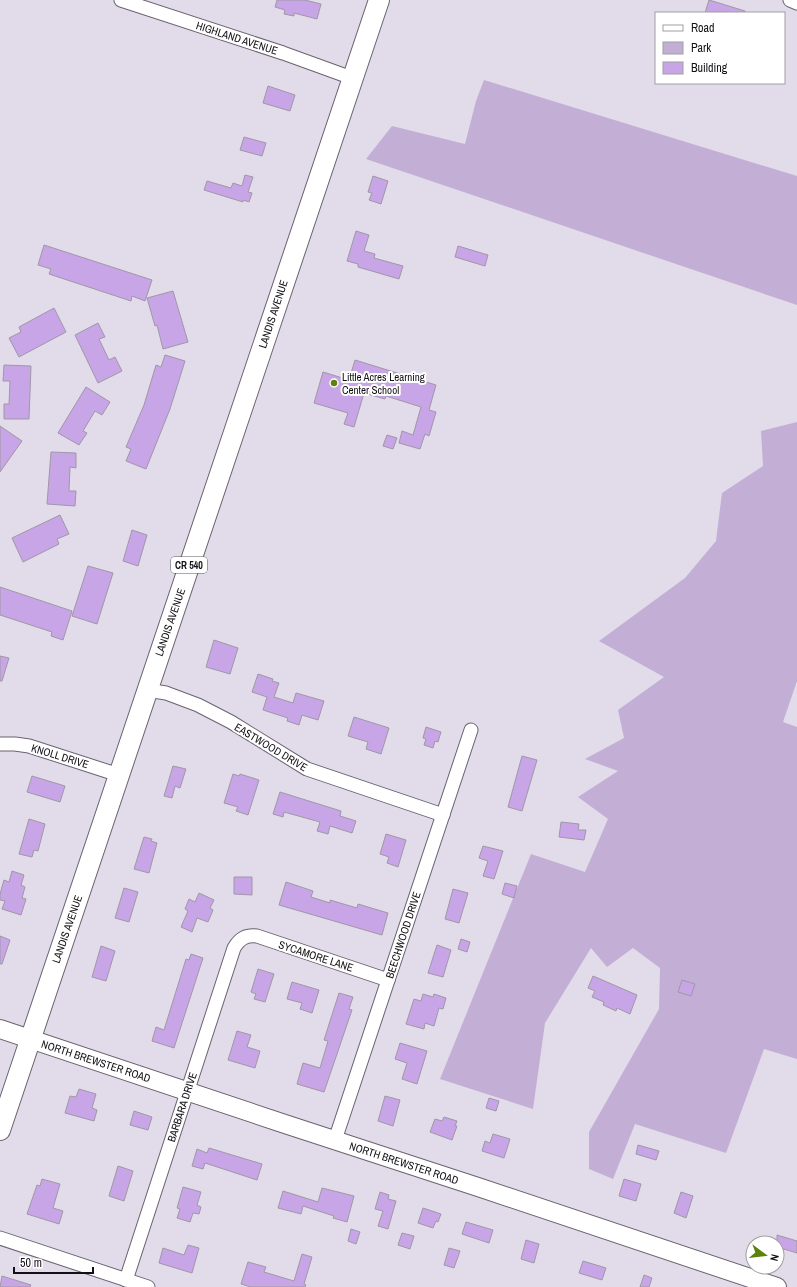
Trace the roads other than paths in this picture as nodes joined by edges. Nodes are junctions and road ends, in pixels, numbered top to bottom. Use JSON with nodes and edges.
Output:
{"nodes":[{"id":1,"x":121,"y":0,"type":"edge"},
{"id":2,"x":379,"y":0,"type":"edge"},
{"id":3,"x":790,"y":0,"type":"edge"},
{"id":4,"x":797,"y":3,"type":"edge"},
{"id":5,"x":352,"y":78,"type":"junction"},
{"id":6,"x":148,"y":690,"type":"junction"},
{"id":7,"x":471,"y":730,"type":"dead end"},
{"id":8,"x":0,"y":744,"type":"edge"},
{"id":9,"x":119,"y":775,"type":"junction"},
{"id":10,"x":443,"y":815,"type":"junction"},
{"id":11,"x":244,"y":937,"type":"joint"},
{"id":12,"x":388,"y":980,"type":"junction"},
{"id":13,"x":0,"y":1029,"type":"edge"},
{"id":14,"x":30,"y":1039,"type":"junction"},
{"id":15,"x":188,"y":1091,"type":"junction"},
{"id":16,"x":0,"y":1130,"type":"edge"},
{"id":17,"x":334,"y":1140,"type":"junction"},
{"id":18,"x":0,"y":1238,"type":"edge"},
{"id":19,"x":126,"y":1280,"type":"junction"},
{"id":20,"x":148,"y":1287,"type":"edge"},
{"id":21,"x":777,"y":1287,"type":"edge"}],
"edges":[{"from":1,"to":5,"type":"street","name":"HIGHLAND AVENUE"},
{"from":2,"to":5,"type":"main road","name":"LANDIS AVENUE","number":"CR 540"},
{"from":3,"to":4,"type":"street"},
{"from":5,"to":6,"type":"main road","name":"LANDIS AVENUE","number":"CR 540"},
{"from":6,"to":9,"type":"main road","name":"LANDIS AVENUE","number":"CR 540"},
{"from":6,"to":10,"type":"street","name":"EASTWOOD DRIVE"},
{"from":7,"to":10,"type":"street","name":"BEECHWOOD DRIVE"},
{"from":8,"to":9,"type":"street","name":"KNOLL DRIVE"},
{"from":9,"to":14,"type":"main road","name":"LANDIS AVENUE","number":"CR 540"},
{"from":10,"to":12,"type":"street","name":"BEECHWOOD DRIVE"},
{"from":11,"to":12,"type":"street","name":"SYCAMORE LANE"},
{"from":11,"to":15,"type":"street","name":"BARBARA DRIVE"},
{"from":12,"to":17,"type":"street","name":"BEECHWOOD DRIVE"},
{"from":13,"to":14,"type":"main road","name":"NORTH BREWSTER ROAD"},
{"from":14,"to":15,"type":"main road","name":"NORTH BREWSTER ROAD"},
{"from":14,"to":16,"type":"main road","name":"LANDIS AVENUE","number":"CR 540"},
{"from":15,"to":17,"type":"main road","name":"NORTH BREWSTER ROAD"},
{"from":15,"to":19,"type":"street","name":"BARBARA DRIVE"},
{"from":17,"to":21,"type":"main road","name":"NORTH BREWSTER ROAD"},
{"from":18,"to":19,"type":"street"},
{"from":19,"to":20,"type":"street"}]}
